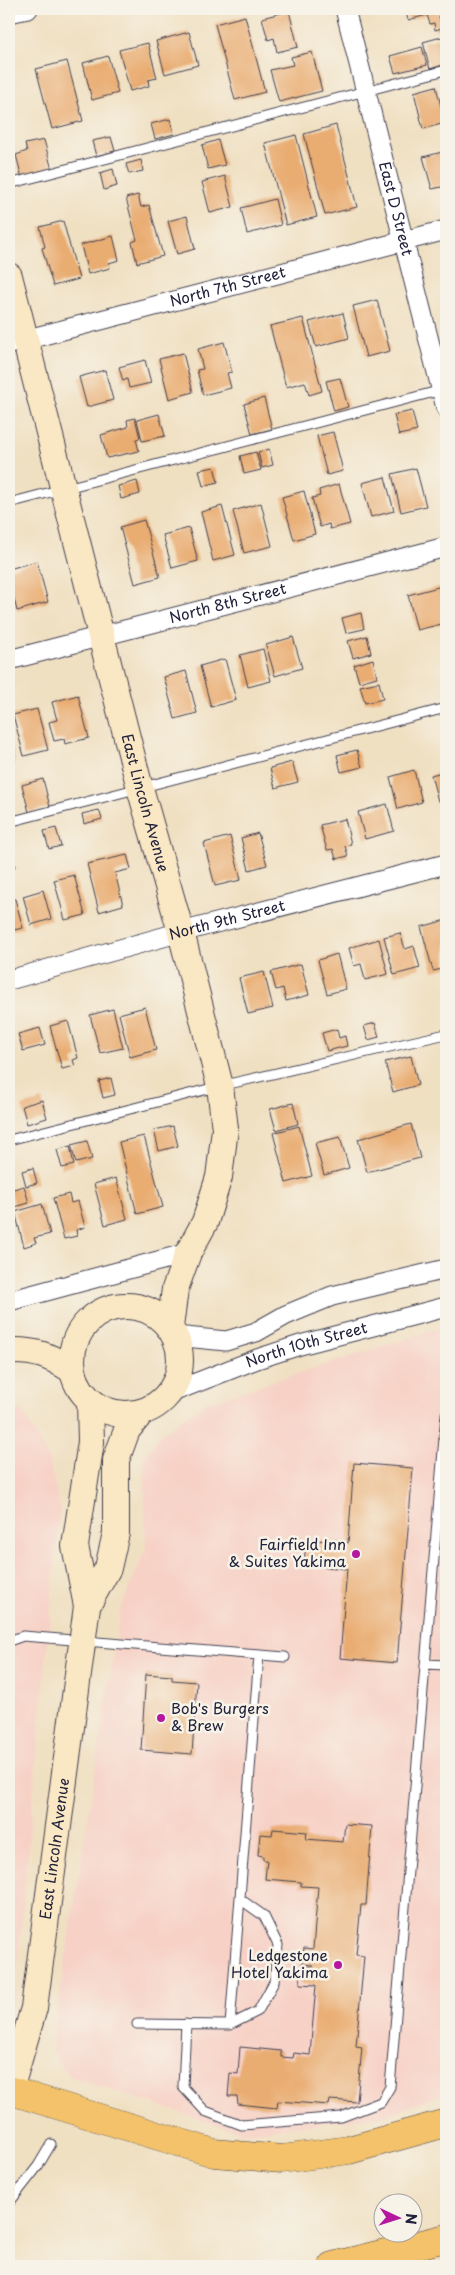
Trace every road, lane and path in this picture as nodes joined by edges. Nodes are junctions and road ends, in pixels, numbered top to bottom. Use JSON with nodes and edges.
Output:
{"nodes":[{"id":1,"x":28,"y":9,"type":"edge"},
{"id":2,"x":345,"y":9,"type":"edge"},
{"id":3,"x":9,"y":14,"type":"edge"},
{"id":4,"x":446,"y":70,"type":"edge"},
{"id":5,"x":367,"y":91,"type":"junction"},
{"id":6,"x":9,"y":184,"type":"edge"},
{"id":7,"x":446,"y":230,"type":"edge"},
{"id":8,"x":404,"y":241,"type":"junction"},
{"id":9,"x":9,"y":276,"type":"edge"},
{"id":10,"x":17,"y":342,"type":"edge"},
{"id":11,"x":445,"y":402,"type":"edge"},
{"id":12,"x":63,"y":489,"type":"junction"},
{"id":13,"x":9,"y":503,"type":"edge"},
{"id":14,"x":446,"y":547,"type":"edge"},
{"id":15,"x":101,"y":636,"type":"junction"},
{"id":16,"x":9,"y":660,"type":"edge"},
{"id":17,"x":446,"y":708,"type":"edge"},
{"id":18,"x":140,"y":788,"type":"junction"},
{"id":19,"x":9,"y":822,"type":"edge"},
{"id":20,"x":446,"y":864,"type":"edge"},
{"id":21,"x":181,"y":932,"type":"junction"},
{"id":22,"x":9,"y":980,"type":"edge"},
{"id":23,"x":446,"y":1034,"type":"edge"},
{"id":24,"x":220,"y":1086,"type":"junction"},
{"id":25,"x":9,"y":1140,"type":"edge"},
{"id":26,"x":188,"y":1253,"type":"junction"},
{"id":27,"x":446,"y":1269,"type":"edge"},
{"id":28,"x":9,"y":1301,"type":"edge"},
{"id":29,"x":446,"y":1307,"type":"edge"},
{"id":30,"x":172,"y":1332,"type":"junction"},
{"id":31,"x":9,"y":1351,"type":"edge"},
{"id":32,"x":72,"y":1370,"type":"junction"},
{"id":33,"x":170,"y":1392,"type":"junction"},
{"id":34,"x":90,"y":1402,"type":"junction"},
{"id":35,"x":142,"y":1412,"type":"junction"},
{"id":36,"x":446,"y":1414,"type":"edge"},
{"id":37,"x":86,"y":1606,"type":"junction"},
{"id":38,"x":9,"y":1641,"type":"edge"},
{"id":39,"x":82,"y":1642,"type":"junction"},
{"id":40,"x":259,"y":1655,"type":"junction"},
{"id":41,"x":284,"y":1657,"type":"dead end"},
{"id":42,"x":425,"y":1664,"type":"junction"},
{"id":43,"x":446,"y":1665,"type":"edge"},
{"id":44,"x":240,"y":1899,"type":"junction"},
{"id":45,"x":137,"y":2024,"type":"dead end"},
{"id":46,"x":186,"y":2024,"type":"junction"},
{"id":47,"x":230,"y":2025,"type":"junction"},
{"id":48,"x":10,"y":2092,"type":"edge"},
{"id":49,"x":446,"y":2123,"type":"edge"},
{"id":50,"x":51,"y":2144,"type":"dead end"},
{"id":51,"x":9,"y":2202,"type":"edge"},
{"id":52,"x":446,"y":2238,"type":"edge"},
{"id":53,"x":332,"y":2266,"type":"edge"}],
"edges":[{"from":1,"to":3,"type":"street"},
{"from":2,"to":5,"type":"street","name":"East D Street"},
{"from":4,"to":5,"type":"lane"},
{"from":5,"to":6,"type":"lane"},
{"from":5,"to":8,"type":"street","name":"East D Street"},
{"from":7,"to":8,"type":"street","name":"North 7th Street"},
{"from":8,"to":10,"type":"street","name":"North 7th Street"},
{"from":8,"to":11,"type":"street","name":"East D Street"},
{"from":9,"to":10,"type":"street","name":"East Lincoln Avenue"},
{"from":10,"to":12,"type":"street","name":"East Lincoln Avenue"},
{"from":11,"to":12,"type":"lane"},
{"from":12,"to":13,"type":"lane"},
{"from":12,"to":15,"type":"street","name":"East Lincoln Avenue"},
{"from":14,"to":15,"type":"street","name":"North 8th Street"},
{"from":15,"to":16,"type":"street","name":"North 8th Street"},
{"from":15,"to":18,"type":"street","name":"East Lincoln Avenue"},
{"from":17,"to":18,"type":"lane"},
{"from":18,"to":19,"type":"lane"},
{"from":18,"to":21,"type":"street","name":"East Lincoln Avenue"},
{"from":20,"to":21,"type":"street","name":"North 9th Street"},
{"from":21,"to":22,"type":"street","name":"North 9th Street"},
{"from":21,"to":24,"type":"street","name":"East Lincoln Avenue"},
{"from":23,"to":24,"type":"lane"},
{"from":24,"to":25,"type":"lane"},
{"from":24,"to":26,"type":"street","name":"East Lincoln Avenue"},
{"from":26,"to":28,"type":"street"},
{"from":26,"to":30,"type":"street","name":"East Lincoln Avenue"},
{"from":27,"to":30,"type":"street","name":"North 10th Street"},
{"from":29,"to":33,"type":"street","name":"North 10th Street"},
{"from":30,"to":32,"type":"street"},
{"from":30,"to":33,"type":"street"},
{"from":31,"to":32,"type":"street"},
{"from":32,"to":34,"type":"street"},
{"from":33,"to":35,"type":"street"},
{"from":34,"to":35,"type":"street"},
{"from":34,"to":37,"type":"street","name":"East Lincoln Avenue"},
{"from":35,"to":37,"type":"street","name":"East Lincoln Avenue"},
{"from":36,"to":42,"type":"lane"},
{"from":37,"to":39,"type":"street","name":"East Lincoln Avenue"},
{"from":38,"to":39,"type":"lane"},
{"from":39,"to":40,"type":"lane"},
{"from":39,"to":48,"type":"street","name":"East Lincoln Avenue"},
{"from":40,"to":41,"type":"lane"},
{"from":40,"to":44,"type":"lane"},
{"from":42,"to":43,"type":"lane"},
{"from":42,"to":46,"type":"lane"},
{"from":44,"to":47,"type":"lane"},
{"from":44,"to":47,"type":"lane"},
{"from":45,"to":46,"type":"lane"},
{"from":46,"to":47,"type":"lane"},
{"from":48,"to":49,"type":"highway"},
{"from":50,"to":51,"type":"lane"},
{"from":52,"to":53,"type":"highway"}]}
